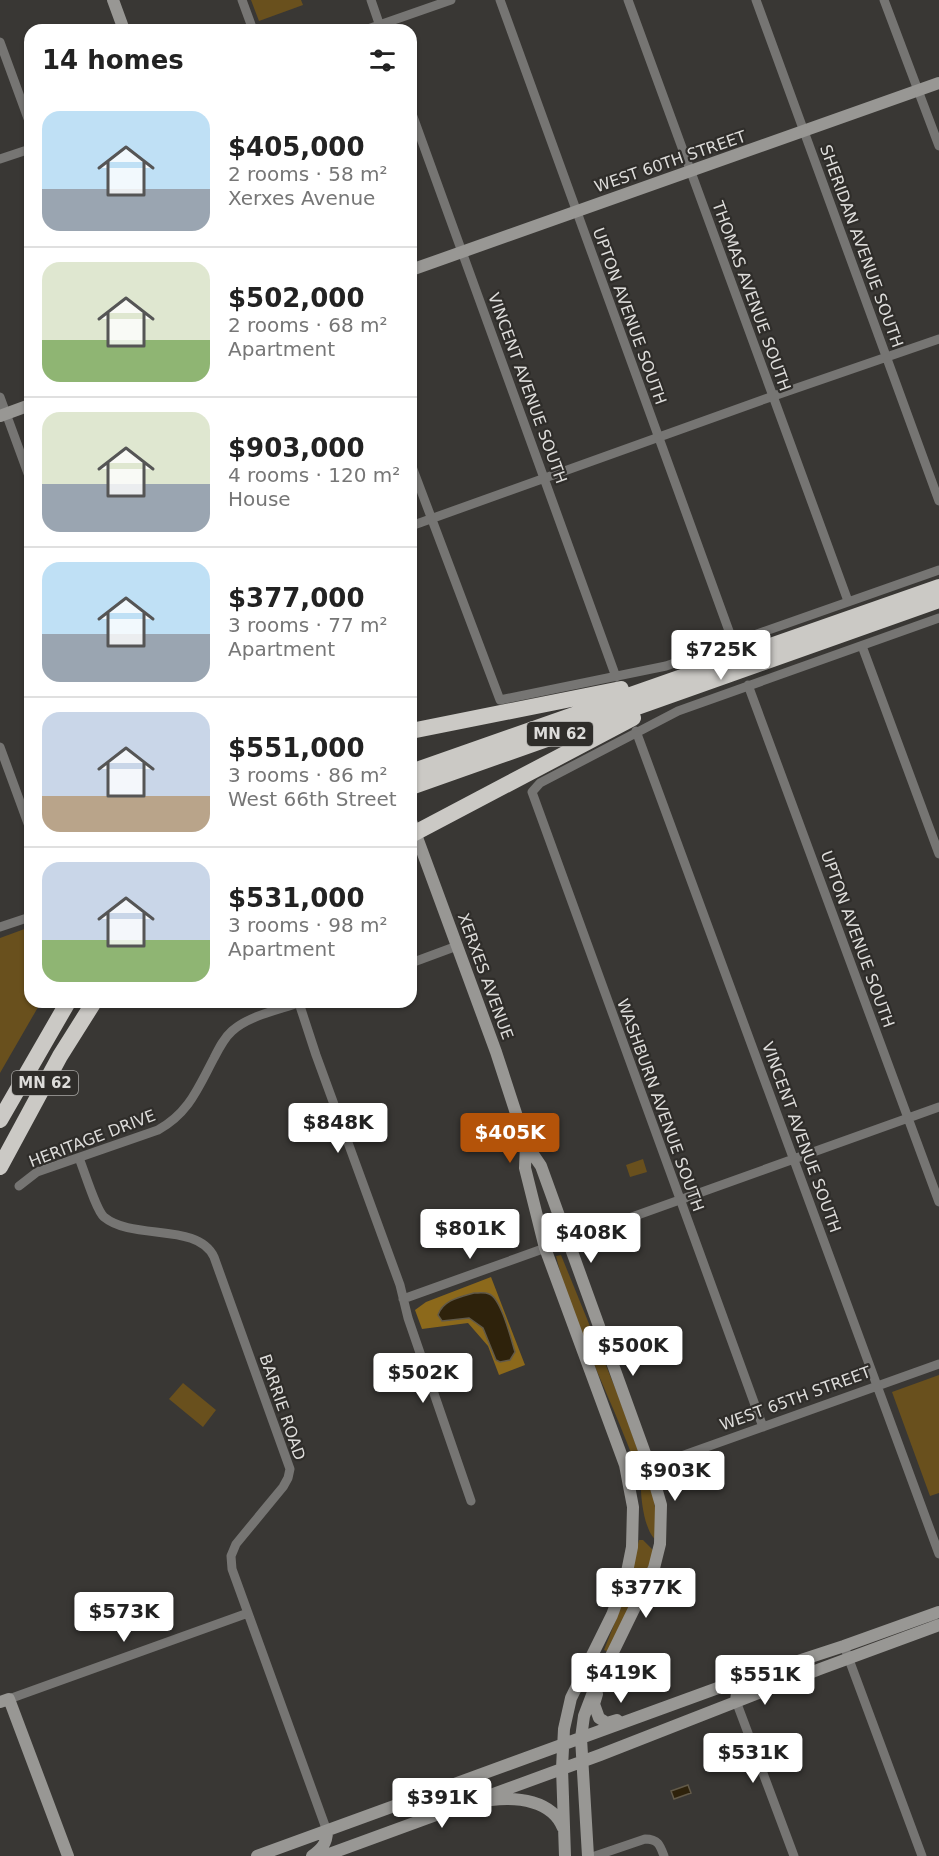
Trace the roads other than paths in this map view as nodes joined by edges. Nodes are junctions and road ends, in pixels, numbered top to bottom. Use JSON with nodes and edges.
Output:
{"nodes":[{"id":1,"x":113,"y":0,"type":"edge"},
{"id":2,"x":242,"y":0,"type":"edge"},
{"id":3,"x":371,"y":0,"type":"edge"},
{"id":4,"x":451,"y":0,"type":"edge"},
{"id":5,"x":500,"y":0,"type":"edge"},
{"id":6,"x":628,"y":0,"type":"edge"},
{"id":7,"x":756,"y":0,"type":"edge"},
{"id":8,"x":884,"y":0,"type":"edge"},
{"id":9,"x":122,"y":24,"type":"edge"},
{"id":10,"x":251,"y":24,"type":"edge"},
{"id":11,"x":380,"y":24,"type":"edge"},
{"id":12,"x":389,"y":24,"type":"edge"},
{"id":13,"x":0,"y":42,"type":"edge"},
{"id":14,"x":939,"y":83,"type":"edge"},
{"id":15,"x":918,"y":90,"type":"junction"},
{"id":16,"x":24,"y":108,"type":"edge"},
{"id":17,"x":417,"y":127,"type":"edge"},
{"id":18,"x":805,"y":132,"type":"junction"},
{"id":19,"x":939,"y":146,"type":"edge"},
{"id":20,"x":24,"y":151,"type":"edge"},
{"id":21,"x":0,"y":159,"type":"edge"},
{"id":22,"x":691,"y":171,"type":"junction"},
{"id":23,"x":576,"y":211,"type":"junction"},
{"id":24,"x":463,"y":253,"type":"junction"},
{"id":25,"x":417,"y":268,"type":"edge"},
{"id":26,"x":939,"y":339,"type":"edge"},
{"id":27,"x":886,"y":357,"type":"junction"},
{"id":28,"x":0,"y":397,"type":"edge"},
{"id":29,"x":773,"y":397,"type":"junction"},
{"id":30,"x":24,"y":407,"type":"edge"},
{"id":31,"x":3,"y":414,"type":"edge"},
{"id":32,"x":659,"y":437,"type":"junction"},
{"id":33,"x":24,"y":465,"type":"edge"},
{"id":34,"x":545,"y":477,"type":"junction"},
{"id":35,"x":417,"y":480,"type":"edge"},
{"id":36,"x":939,"y":501,"type":"edge"},
{"id":37,"x":431,"y":519,"type":"junction"},
{"id":38,"x":417,"y":524,"type":"edge"},
{"id":39,"x":939,"y":570,"type":"edge"},
{"id":40,"x":939,"y":587,"type":"edge"},
{"id":41,"x":939,"y":600,"type":"edge"},
{"id":42,"x":848,"y":602,"type":"junction"},
{"id":43,"x":939,"y":618,"type":"edge"},
{"id":44,"x":733,"y":642,"type":"junction"},
{"id":45,"x":862,"y":646,"type":"junction"},
{"id":46,"x":708,"y":675,"type":"junction"},
{"id":47,"x":616,"y":677,"type":"junction"},
{"id":48,"x":748,"y":685,"type":"junction"},
{"id":49,"x":417,"y":730,"type":"edge"},
{"id":50,"x":636,"y":731,"type":"junction"},
{"id":51,"x":0,"y":747,"type":"edge"},
{"id":52,"x":417,"y":770,"type":"edge"},
{"id":53,"x":417,"y":785,"type":"edge"},
{"id":54,"x":24,"y":813,"type":"edge"},
{"id":55,"x":417,"y":827,"type":"edge"},
{"id":56,"x":417,"y":843,"type":"edge"},
{"id":57,"x":939,"y":854,"type":"edge"},
{"id":58,"x":24,"y":918,"type":"edge"},
{"id":59,"x":0,"y":927,"type":"edge"},
{"id":60,"x":457,"y":946,"type":"junction"},
{"id":61,"x":417,"y":961,"type":"edge"},
{"id":62,"x":65,"y":1008,"type":"edge"},
{"id":63,"x":90,"y":1008,"type":"edge"},
{"id":64,"x":283,"y":1008,"type":"edge"},
{"id":65,"x":302,"y":1008,"type":"edge"},
{"id":66,"x":939,"y":1107,"type":"edge"},
{"id":67,"x":908,"y":1118,"type":"junction"},
{"id":68,"x":0,"y":1120,"type":"edge"},
{"id":69,"x":526,"y":1144,"type":"junction"},
{"id":70,"x":79,"y":1158,"type":"junction"},
{"id":71,"x":794,"y":1159,"type":"junction"},
{"id":72,"x":0,"y":1167,"type":"edge"},
{"id":73,"x":19,"y":1186,"type":"dead end"},
{"id":74,"x":680,"y":1199,"type":"junction"},
{"id":75,"x":939,"y":1202,"type":"edge"},
{"id":76,"x":567,"y":1240,"type":"junction"},
{"id":77,"x":545,"y":1248,"type":"junction"},
{"id":78,"x":403,"y":1299,"type":"junction"},
{"id":79,"x":939,"y":1364,"type":"edge"},
{"id":80,"x":877,"y":1386,"type":"junction"},
{"id":81,"x":763,"y":1427,"type":"junction"},
{"id":82,"x":650,"y":1467,"type":"junction"},
{"id":83,"x":628,"y":1474,"type":"junction"},
{"id":84,"x":471,"y":1501,"type":"dead end"},
{"id":85,"x":939,"y":1554,"type":"edge"},
{"id":86,"x":939,"y":1612,"type":"edge"},
{"id":87,"x":248,"y":1613,"type":"junction"},
{"id":88,"x":939,"y":1625,"type":"edge"},
{"id":89,"x":847,"y":1652,"type":"junction"},
{"id":90,"x":796,"y":1662,"type":"junction"},
{"id":91,"x":605,"y":1668,"type":"junction"},
{"id":92,"x":5,"y":1701,"type":"edge"},
{"id":93,"x":736,"y":1701,"type":"junction"},
{"id":94,"x":665,"y":1707,"type":"junction"},
{"id":95,"x":581,"y":1738,"type":"junction"},
{"id":96,"x":562,"y":1745,"type":"junction"},
{"id":97,"x":582,"y":1761,"type":"junction"},
{"id":98,"x":562,"y":1768,"type":"junction"},
{"id":99,"x":475,"y":1801,"type":"junction"},
{"id":100,"x":564,"y":1829,"type":"junction"},
{"id":101,"x":327,"y":1831,"type":"junction"},
{"id":102,"x":68,"y":1856,"type":"edge"},
{"id":103,"x":257,"y":1856,"type":"edge"},
{"id":104,"x":312,"y":1856,"type":"edge"},
{"id":105,"x":324,"y":1856,"type":"edge"},
{"id":106,"x":565,"y":1856,"type":"edge"},
{"id":107,"x":588,"y":1856,"type":"edge"},
{"id":108,"x":595,"y":1856,"type":"edge"},
{"id":109,"x":664,"y":1856,"type":"edge"},
{"id":110,"x":794,"y":1856,"type":"edge"},
{"id":111,"x":922,"y":1856,"type":"edge"}],
"edges":[{"from":1,"to":9,"type":"street"},
{"from":2,"to":10,"type":"street"},
{"from":3,"to":11,"type":"street"},
{"from":4,"to":12,"type":"street"},
{"from":5,"to":23,"type":"street","name":"UPTON AVENUE SOUTH"},
{"from":6,"to":22,"type":"street","name":"THOMAS AVENUE SOUTH"},
{"from":7,"to":18,"type":"street","name":"SHERIDAN AVENUE SOUTH"},
{"from":8,"to":15,"type":"street"},
{"from":13,"to":16,"type":"street"},
{"from":14,"to":15,"type":"street","name":"WEST 60TH STREET"},
{"from":15,"to":18,"type":"street","name":"WEST 60TH STREET"},
{"from":15,"to":19,"type":"street"},
{"from":17,"to":24,"type":"street","name":"VINCENT AVENUE SOUTH"},
{"from":18,"to":22,"type":"street","name":"WEST 60TH STREET"},
{"from":18,"to":27,"type":"street","name":"SHERIDAN AVENUE SOUTH"},
{"from":20,"to":21,"type":"street"},
{"from":22,"to":23,"type":"street","name":"WEST 60TH STREET"},
{"from":22,"to":29,"type":"street","name":"THOMAS AVENUE SOUTH"},
{"from":23,"to":24,"type":"street","name":"WEST 60TH STREET"},
{"from":23,"to":32,"type":"street","name":"UPTON AVENUE SOUTH"},
{"from":24,"to":25,"type":"street","name":"WEST 60TH STREET"},
{"from":24,"to":34,"type":"street","name":"VINCENT AVENUE SOUTH"},
{"from":26,"to":27,"type":"street"},
{"from":27,"to":29,"type":"street"},
{"from":27,"to":36,"type":"street","name":"SHERIDAN AVENUE SOUTH"},
{"from":28,"to":31,"type":"street"},
{"from":29,"to":32,"type":"street"},
{"from":29,"to":42,"type":"street","name":"THOMAS AVENUE SOUTH"},
{"from":30,"to":31,"type":"street"},
{"from":31,"to":33,"type":"street"},
{"from":32,"to":34,"type":"street"},
{"from":32,"to":44,"type":"street","name":"UPTON AVENUE SOUTH"},
{"from":34,"to":37,"type":"street"},
{"from":34,"to":47,"type":"street","name":"VINCENT AVENUE SOUTH"},
{"from":35,"to":37,"type":"street"},
{"from":37,"to":38,"type":"street"},
{"from":37,"to":47,"type":"street"},
{"from":39,"to":42,"type":"street"},
{"from":40,"to":46,"type":"highway","number":"MN 62"},
{"from":41,"to":46,"type":"highway","number":"MN 62"},
{"from":42,"to":44,"type":"street"},
{"from":43,"to":45,"type":"street"},
{"from":44,"to":47,"type":"street"},
{"from":45,"to":48,"type":"street"},
{"from":45,"to":57,"type":"street"},
{"from":46,"to":49,"type":"highway"},
{"from":46,"to":52,"type":"highway","number":"MN 62"},
{"from":46,"to":53,"type":"highway","number":"MN 62"},
{"from":46,"to":55,"type":"highway"},
{"from":48,"to":50,"type":"street"},
{"from":48,"to":67,"type":"street","name":"UPTON AVENUE SOUTH"},
{"from":50,"to":71,"type":"street","name":"VINCENT AVENUE SOUTH"},
{"from":50,"to":74,"type":"street","name":"WASHBURN AVENUE SOUTH"},
{"from":51,"to":54,"type":"street"},
{"from":56,"to":60,"type":"street","name":"XERXES AVENUE"},
{"from":58,"to":59,"type":"street"},
{"from":60,"to":61,"type":"street"},
{"from":60,"to":69,"type":"street","name":"XERXES AVENUE"},
{"from":62,"to":68,"type":"highway","number":"MN 62"},
{"from":63,"to":72,"type":"highway","number":"MN 62"},
{"from":64,"to":70,"type":"street","name":"HERITAGE DRIVE"},
{"from":65,"to":78,"type":"street"},
{"from":66,"to":67,"type":"street"},
{"from":67,"to":71,"type":"street"},
{"from":67,"to":75,"type":"street","name":"UPTON AVENUE SOUTH"},
{"from":69,"to":76,"type":"street","name":"XERXES AVENUE"},
{"from":69,"to":77,"type":"street","name":"XERXES AVENUE"},
{"from":70,"to":73,"type":"street","name":"HERITAGE DRIVE"},
{"from":70,"to":87,"type":"street","name":"BARRIE ROAD"},
{"from":71,"to":74,"type":"street"},
{"from":71,"to":80,"type":"street","name":"VINCENT AVENUE SOUTH"},
{"from":74,"to":76,"type":"street"},
{"from":74,"to":81,"type":"street","name":"WASHBURN AVENUE SOUTH"},
{"from":76,"to":77,"type":"street"},
{"from":76,"to":82,"type":"street","name":"XERXES AVENUE"},
{"from":77,"to":78,"type":"street"},
{"from":77,"to":83,"type":"street","name":"XERXES AVENUE"},
{"from":78,"to":84,"type":"street"},
{"from":79,"to":80,"type":"street","name":"WEST 65TH STREET"},
{"from":80,"to":81,"type":"street","name":"WEST 65TH STREET"},
{"from":80,"to":85,"type":"street","name":"VINCENT AVENUE SOUTH"},
{"from":81,"to":82,"type":"street","name":"WEST 65TH STREET"},
{"from":82,"to":83,"type":"street","name":"WEST 65TH STREET"},
{"from":82,"to":91,"type":"street","name":"XERXES AVENUE"},
{"from":83,"to":96,"type":"street","name":"XERXES AVENUE"},
{"from":86,"to":89,"type":"street"},
{"from":87,"to":92,"type":"street"},
{"from":87,"to":101,"type":"street","name":"BARRIE ROAD"},
{"from":88,"to":89,"type":"street"},
{"from":89,"to":90,"type":"street"},
{"from":89,"to":93,"type":"street"},
{"from":89,"to":111,"type":"street"},
{"from":90,"to":93,"type":"street"},
{"from":90,"to":94,"type":"street"},
{"from":91,"to":94,"type":"street"},
{"from":91,"to":95,"type":"street"},
{"from":92,"to":102,"type":"street"},
{"from":93,"to":97,"type":"street"},
{"from":93,"to":110,"type":"street"},
{"from":94,"to":95,"type":"street"},
{"from":95,"to":96,"type":"street"},
{"from":95,"to":97,"type":"street"},
{"from":96,"to":98,"type":"street","name":"XERXES AVENUE"},
{"from":96,"to":101,"type":"street"},
{"from":97,"to":98,"type":"street"},
{"from":97,"to":107,"type":"street"},
{"from":98,"to":99,"type":"street"},
{"from":98,"to":100,"type":"street","name":"XERXES AVENUE"},
{"from":99,"to":100,"type":"street"},
{"from":99,"to":105,"type":"street"},
{"from":100,"to":106,"type":"street","name":"XERXES AVENUE"},
{"from":101,"to":103,"type":"street"},
{"from":101,"to":104,"type":"street"},
{"from":108,"to":109,"type":"street"}]}
